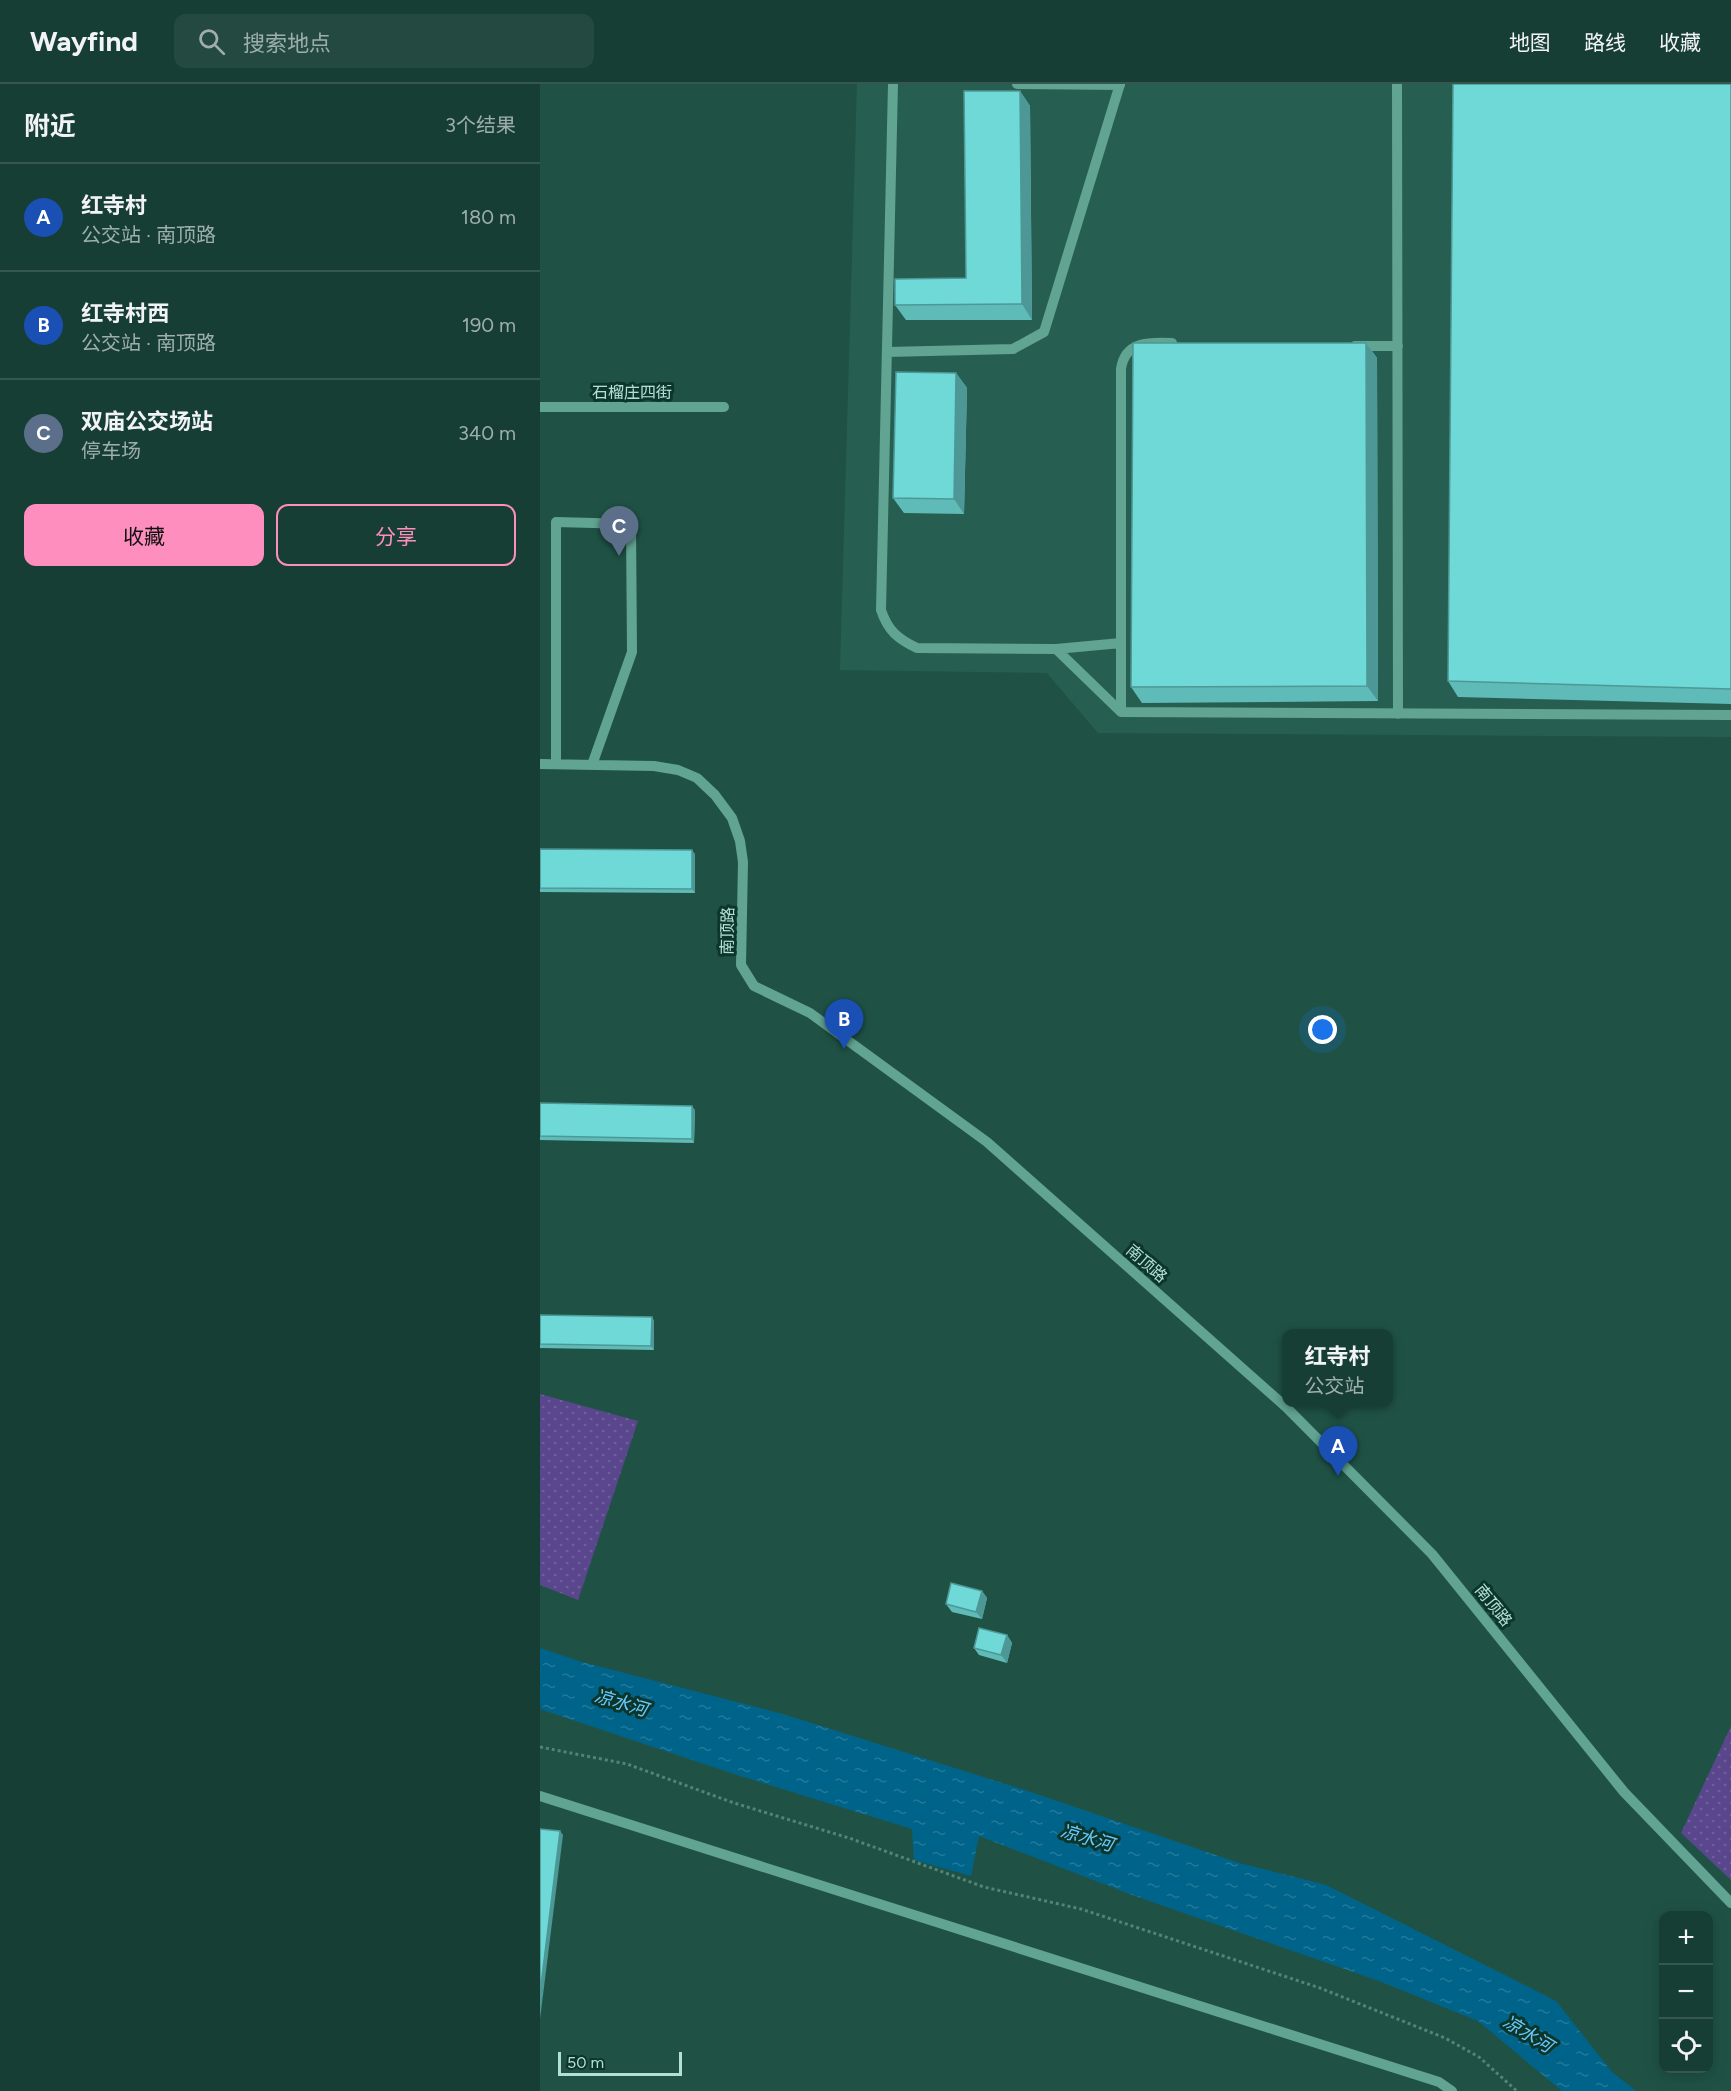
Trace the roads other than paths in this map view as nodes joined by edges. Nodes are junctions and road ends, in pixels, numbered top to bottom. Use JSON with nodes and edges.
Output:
{"nodes":[{"id":1,"x":893,"y":84,"type":"edge"},
{"id":2,"x":1017,"y":84,"type":"edge"},
{"id":3,"x":1397,"y":84,"type":"edge"},
{"id":4,"x":1120,"y":85,"type":"edge"},
{"id":5,"x":1179,"y":343,"type":"edge"},
{"id":6,"x":1344,"y":346,"type":"edge"},
{"id":7,"x":1398,"y":346,"type":"junction"},
{"id":8,"x":886,"y":352,"type":"junction"},
{"id":9,"x":540,"y":406,"type":"edge"},
{"id":10,"x":724,"y":407,"type":"dead end"},
{"id":11,"x":1121,"y":643,"type":"junction"},
{"id":12,"x":1056,"y":649,"type":"junction"},
{"id":13,"x":1121,"y":712,"type":"junction"},
{"id":14,"x":1398,"y":714,"type":"junction"},
{"id":15,"x":1731,"y":715,"type":"edge"},
{"id":16,"x":540,"y":764,"type":"edge"},
{"id":17,"x":556,"y":764,"type":"junction"},
{"id":18,"x":592,"y":765,"type":"junction"},
{"id":19,"x":1282,"y":1403,"type":"edge"},
{"id":20,"x":1286,"y":1407,"type":"edge"},
{"id":21,"x":540,"y":1797,"type":"edge"},
{"id":22,"x":1731,"y":1903,"type":"edge"},
{"id":23,"x":1452,"y":2091,"type":"edge"}],
"edges":[{"from":1,"to":8,"type":"street"},
{"from":2,"to":4,"type":"street"},
{"from":3,"to":7,"type":"street"},
{"from":4,"to":8,"type":"street"},
{"from":5,"to":11,"type":"street"},
{"from":6,"to":7,"type":"street"},
{"from":7,"to":14,"type":"street"},
{"from":8,"to":12,"type":"street"},
{"from":9,"to":10,"type":"street","name":"石榴庄四街"},
{"from":11,"to":12,"type":"street"},
{"from":11,"to":13,"type":"street"},
{"from":12,"to":13,"type":"street"},
{"from":13,"to":14,"type":"street"},
{"from":14,"to":15,"type":"street"},
{"from":16,"to":17,"type":"street","name":"南顶路"},
{"from":17,"to":18,"type":"street","name":"南顶路"},
{"from":17,"to":18,"type":"street"},
{"from":18,"to":19,"type":"street","name":"南顶路"},
{"from":20,"to":22,"type":"street","name":"南顶路"},
{"from":21,"to":23,"type":"street"}]}
